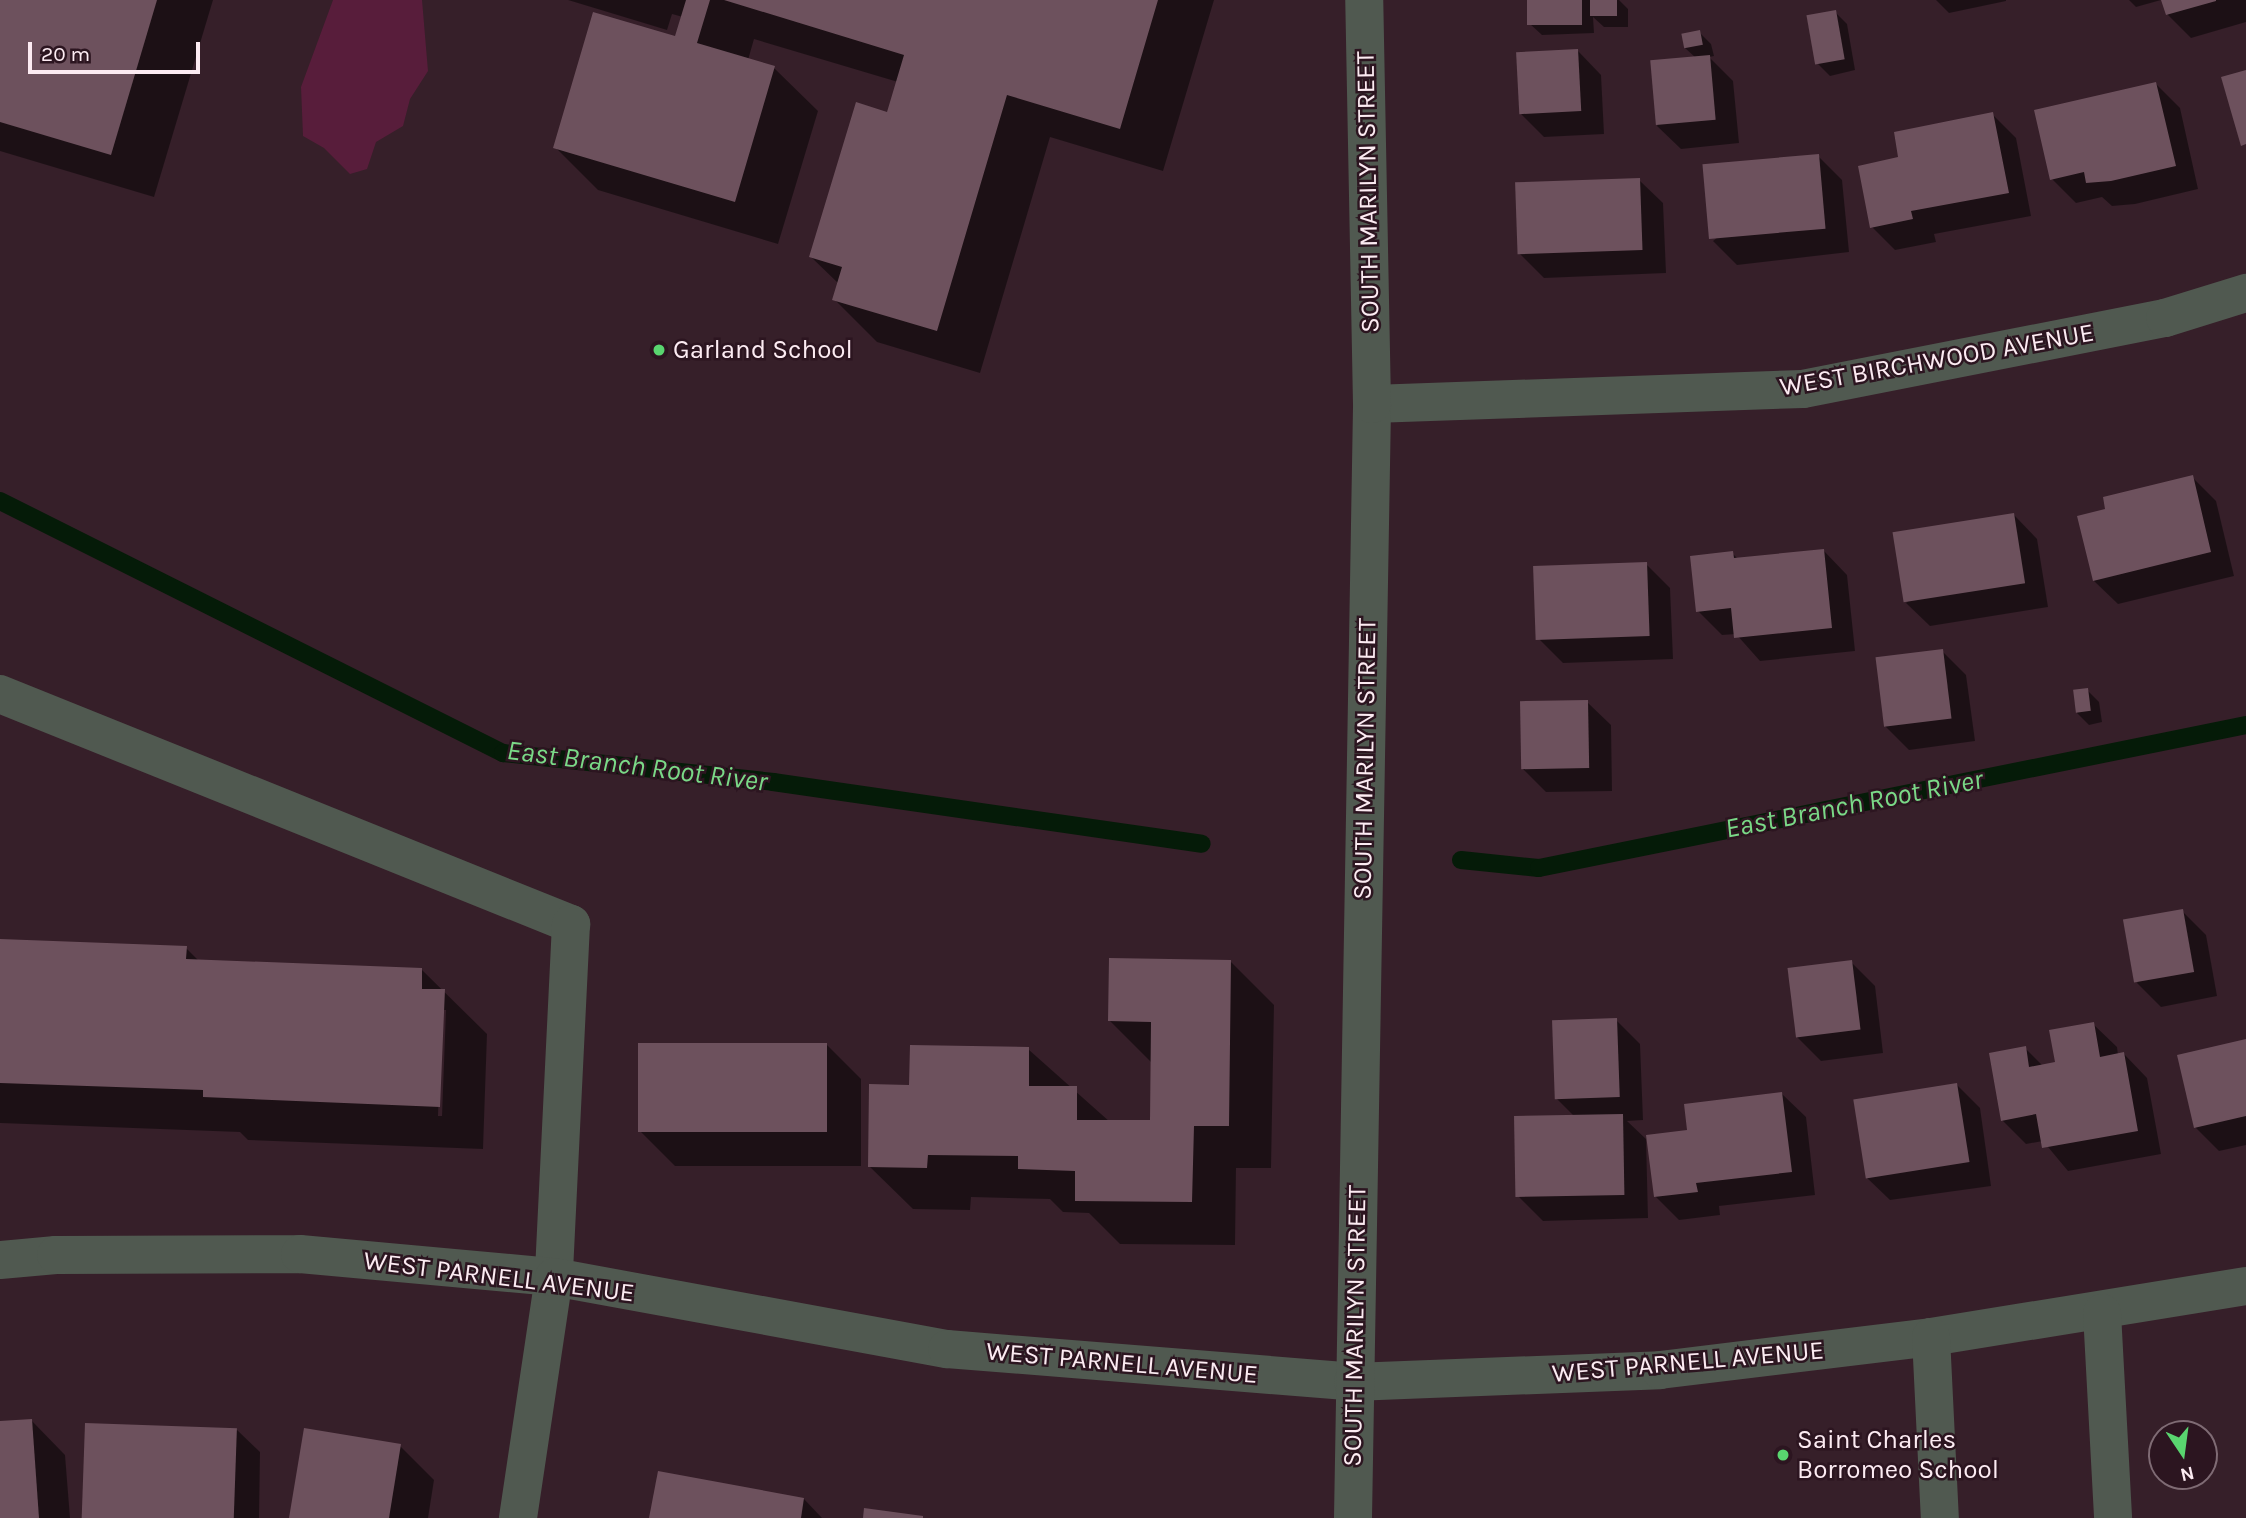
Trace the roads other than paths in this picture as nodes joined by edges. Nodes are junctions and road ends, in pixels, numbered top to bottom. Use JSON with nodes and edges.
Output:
{"nodes":[{"id":1,"x":1364,"y":0,"type":"edge"},
{"id":2,"x":2246,"y":293,"type":"edge"},
{"id":3,"x":1372,"y":404,"type":"junction"},
{"id":4,"x":0,"y":694,"type":"edge"},
{"id":5,"x":0,"y":1260,"type":"edge"},
{"id":6,"x":554,"y":1278,"type":"junction"},
{"id":7,"x":2246,"y":1286,"type":"edge"},
{"id":8,"x":2102,"y":1312,"type":"junction"},
{"id":9,"x":1931,"y":1337,"type":"junction"},
{"id":10,"x":1353,"y":1382,"type":"junction"},
{"id":11,"x":518,"y":1518,"type":"edge"},
{"id":12,"x":1353,"y":1518,"type":"edge"},
{"id":13,"x":1940,"y":1518,"type":"edge"},
{"id":14,"x":2113,"y":1518,"type":"edge"}],
"edges":[{"from":1,"to":3,"type":"street","name":"SOUTH MARILYN STREET"},
{"from":2,"to":3,"type":"street","name":"WEST BIRCHWOOD AVENUE"},
{"from":3,"to":10,"type":"street","name":"SOUTH MARILYN STREET"},
{"from":4,"to":6,"type":"street"},
{"from":5,"to":6,"type":"street","name":"WEST PARNELL AVENUE"},
{"from":6,"to":10,"type":"street","name":"WEST PARNELL AVENUE"},
{"from":6,"to":11,"type":"street"},
{"from":7,"to":8,"type":"street","name":"WEST PARNELL AVENUE"},
{"from":8,"to":9,"type":"street","name":"WEST PARNELL AVENUE"},
{"from":8,"to":14,"type":"street"},
{"from":9,"to":10,"type":"street","name":"WEST PARNELL AVENUE"},
{"from":9,"to":13,"type":"street"},
{"from":10,"to":12,"type":"street","name":"SOUTH MARILYN STREET"}]}
